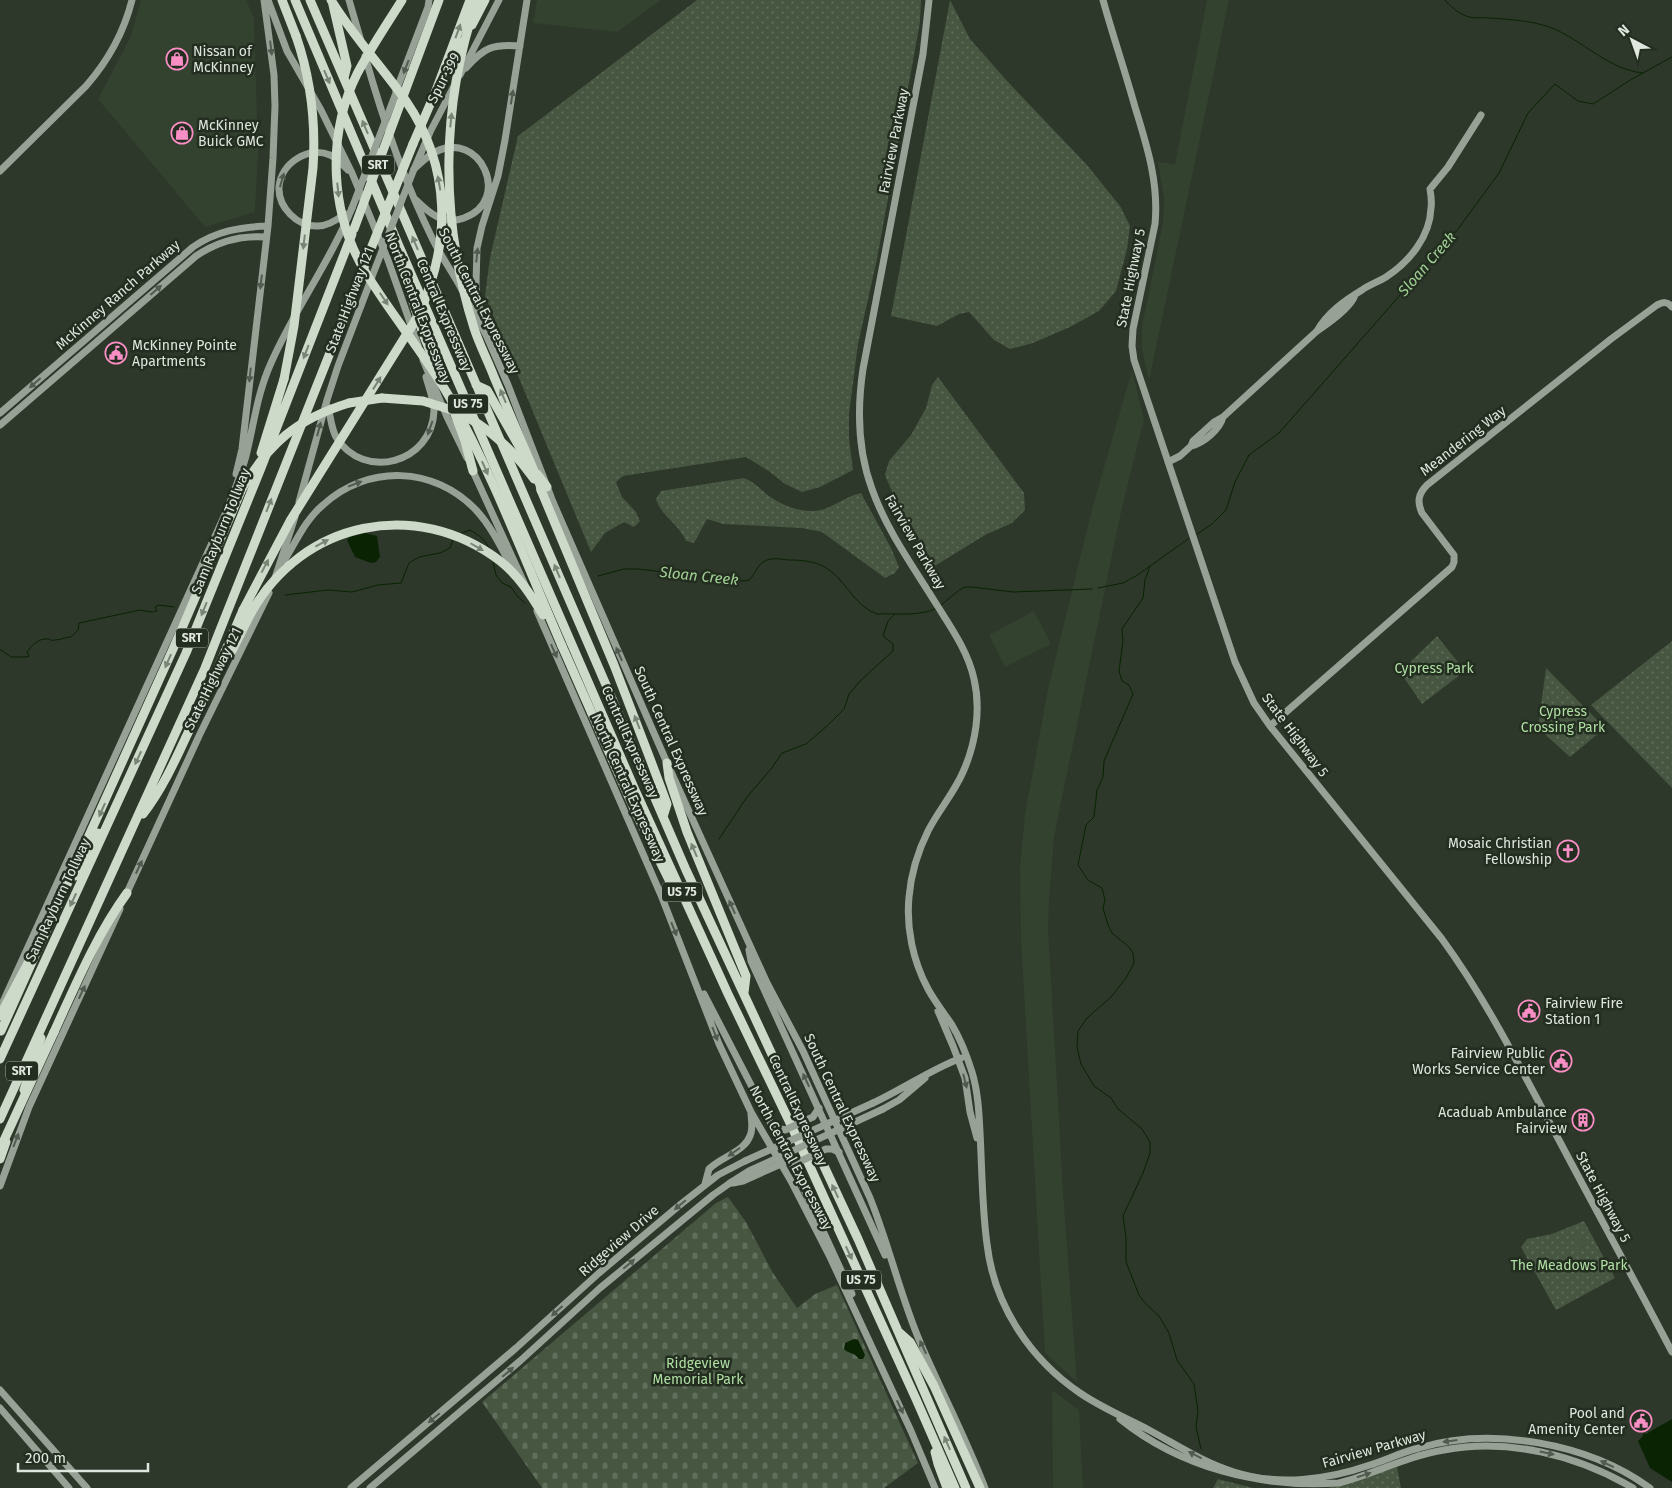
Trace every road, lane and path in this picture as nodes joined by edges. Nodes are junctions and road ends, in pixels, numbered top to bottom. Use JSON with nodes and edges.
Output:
{"nodes":[{"id":1,"x":132,"y":0,"type":"edge"},
{"id":2,"x":264,"y":0,"type":"edge"},
{"id":3,"x":268,"y":0,"type":"edge"},
{"id":4,"x":282,"y":0,"type":"edge"},
{"id":5,"x":295,"y":0,"type":"edge"},
{"id":6,"x":310,"y":0,"type":"edge"},
{"id":7,"x":332,"y":0,"type":"edge"},
{"id":8,"x":402,"y":0,"type":"edge"},
{"id":9,"x":439,"y":0,"type":"edge"},
{"id":10,"x":470,"y":0,"type":"edge"},
{"id":11,"x":477,"y":0,"type":"edge"},
{"id":12,"x":485,"y":0,"type":"edge"},
{"id":13,"x":499,"y":0,"type":"edge"},
{"id":14,"x":527,"y":0,"type":"edge"},
{"id":15,"x":929,"y":0,"type":"edge"},
{"id":16,"x":1103,"y":0,"type":"edge"},
{"id":17,"x":350,"y":2,"type":"edge"},
{"id":18,"x":429,"y":2,"type":"edge"},
{"id":19,"x":520,"y":46,"type":"junction"},
{"id":20,"x":460,"y":75,"type":"junction"},
{"id":21,"x":344,"y":78,"type":"junction"},
{"id":22,"x":435,"y":94,"type":"junction"},
{"id":23,"x":1481,"y":115,"type":"dead end"},
{"id":24,"x":420,"y":159,"type":"junction"},
{"id":25,"x":414,"y":170,"type":"joint"},
{"id":26,"x":0,"y":171,"type":"edge"},
{"id":27,"x":352,"y":173,"type":"junction"},
{"id":28,"x":413,"y":196,"type":"junction"},
{"id":29,"x":349,"y":212,"type":"junction"},
{"id":30,"x":268,"y":226,"type":"junction"},
{"id":31,"x":266,"y":237,"type":"junction"},
{"id":32,"x":208,"y":238,"type":"junction"},
{"id":33,"x":399,"y":246,"type":"junction"},
{"id":34,"x":192,"y":259,"type":"junction"},
{"id":35,"x":1672,"y":307,"type":"edge"},
{"id":36,"x":487,"y":337,"type":"junction"},
{"id":37,"x":425,"y":364,"type":"junction"},
{"id":38,"x":476,"y":384,"type":"junction"},
{"id":39,"x":327,"y":400,"type":"junction"},
{"id":40,"x":0,"y":413,"type":"edge"},
{"id":41,"x":0,"y":424,"type":"edge"},
{"id":42,"x":1168,"y":462,"type":"junction"},
{"id":43,"x":473,"y":471,"type":"junction"},
{"id":44,"x":544,"y":488,"type":"junction"},
{"id":45,"x":248,"y":499,"type":"junction"},
{"id":46,"x":216,"y":533,"type":"junction"},
{"id":47,"x":278,"y":571,"type":"junction"},
{"id":48,"x":535,"y":606,"type":"junction"},
{"id":49,"x":247,"y":611,"type":"junction"},
{"id":50,"x":562,"y":646,"type":"junction"},
{"id":51,"x":1270,"y":726,"type":"junction"},
{"id":52,"x":667,"y":763,"type":"junction"},
{"id":53,"x":116,"y":808,"type":"junction"},
{"id":54,"x":663,"y":817,"type":"junction"},
{"id":55,"x":134,"y":826,"type":"junction"},
{"id":56,"x":127,"y":893,"type":"junction"},
{"id":57,"x":745,"y":935,"type":"junction"},
{"id":58,"x":692,"y":972,"type":"junction"},
{"id":59,"x":927,"y":988,"type":"junction"},
{"id":60,"x":728,"y":994,"type":"junction"},
{"id":61,"x":744,"y":995,"type":"junction"},
{"id":62,"x":0,"y":1008,"type":"edge"},
{"id":63,"x":0,"y":1016,"type":"edge"},
{"id":64,"x":44,"y":1023,"type":"junction"},
{"id":65,"x":1,"y":1032,"type":"edge"},
{"id":66,"x":967,"y":1056,"type":"junction"},
{"id":67,"x":0,"y":1059,"type":"edge"},
{"id":68,"x":959,"y":1059,"type":"junction"},
{"id":69,"x":938,"y":1067,"type":"junction"},
{"id":70,"x":818,"y":1108,"type":"junction"},
{"id":71,"x":751,"y":1112,"type":"junction"},
{"id":72,"x":0,"y":1119,"type":"edge"},
{"id":73,"x":826,"y":1124,"type":"junction"},
{"id":74,"x":773,"y":1127,"type":"junction"},
{"id":75,"x":831,"y":1134,"type":"junction"},
{"id":76,"x":782,"y":1144,"type":"junction"},
{"id":77,"x":0,"y":1149,"type":"edge"},
{"id":78,"x":839,"y":1152,"type":"junction"},
{"id":79,"x":981,"y":1152,"type":"junction"},
{"id":80,"x":788,"y":1157,"type":"junction"},
{"id":81,"x":0,"y":1160,"type":"edge"},
{"id":82,"x":795,"y":1170,"type":"junction"},
{"id":83,"x":705,"y":1184,"type":"junction"},
{"id":84,"x":0,"y":1186,"type":"edge"},
{"id":85,"x":643,"y":1236,"type":"junction"},
{"id":86,"x":651,"y":1246,"type":"junction"},
{"id":87,"x":898,"y":1283,"type":"junction"},
{"id":88,"x":898,"y":1331,"type":"junction"},
{"id":89,"x":872,"y":1347,"type":"junction"},
{"id":90,"x":1672,"y":1352,"type":"edge"},
{"id":91,"x":0,"y":1390,"type":"edge"},
{"id":92,"x":462,"y":1394,"type":"junction"},
{"id":93,"x":470,"y":1403,"type":"junction"},
{"id":94,"x":0,"y":1408,"type":"edge"},
{"id":95,"x":1110,"y":1411,"type":"junction"},
{"id":96,"x":932,"y":1434,"type":"junction"},
{"id":97,"x":69,"y":1488,"type":"edge"},
{"id":98,"x":87,"y":1488,"type":"edge"},
{"id":99,"x":351,"y":1488,"type":"edge"},
{"id":100,"x":370,"y":1488,"type":"edge"},
{"id":101,"x":935,"y":1488,"type":"edge"},
{"id":102,"x":947,"y":1488,"type":"edge"},
{"id":103,"x":954,"y":1488,"type":"edge"},
{"id":104,"x":966,"y":1488,"type":"edge"},
{"id":105,"x":980,"y":1488,"type":"edge"},
{"id":106,"x":984,"y":1488,"type":"edge"},
{"id":107,"x":1633,"y":1488,"type":"edge"},
{"id":108,"x":1650,"y":1488,"type":"edge"}],
"edges":[{"from":1,"to":26,"type":"main road"},
{"from":2,"to":30,"type":"main road","one_way":true},
{"from":3,"to":27,"type":"main road"},
{"from":4,"to":45,"type":"highway","one_way":true,"bridge":true},
{"from":5,"to":33,"type":"highway","name":"Central Expressway","number":"US 75","one_way":true},
{"from":6,"to":21,"type":"highway","name":"Central Expressway","number":"US 75"},
{"from":7,"to":21,"type":"highway"},
{"from":49,"to":7,"type":"highway","one_way":true,"bridge":true},
{"from":8,"to":50,"type":"highway","one_way":true,"bridge":true},
{"from":9,"to":45,"type":"highway","name":"Sam Rayburn Tollway","number":"SRT","one_way":true,"bridge":true},
{"from":22,"to":10,"type":"highway","one_way":true},
{"from":44,"to":11,"type":"highway","one_way":true,"bridge":true},
{"from":12,"to":22,"type":"highway"},
{"from":13,"to":20,"type":"main road","name":"Spur 399"},
{"from":14,"to":19,"type":"main road"},
{"from":15,"to":59,"type":"main road","name":"Fairview Parkway"},
{"from":16,"to":42,"type":"main road","name":"State Highway 5"},
{"from":17,"to":28,"type":"main road","name":"South Central Expressway"},
{"from":18,"to":29,"type":"main road","one_way":true,"bridge":true},
{"from":19,"to":20,"type":"main road"},
{"from":36,"to":19,"type":"main road","one_way":true},
{"from":20,"to":24,"type":"main road","name":"Spur 399"},
{"from":38,"to":21,"type":"highway","name":"Central Expressway","number":"US 75","one_way":true},
{"from":55,"to":22,"type":"highway","number":"SRT","one_way":true,"bridge":true},
{"from":23,"to":42,"type":"main road"},
{"from":24,"to":25,"type":"main road","name":"Spur 399"},
{"from":24,"to":28,"type":"main road"},
{"from":25,"to":39,"type":"main road","name":"State Highway 121","bridge":true},
{"from":29,"to":27,"type":"main road","one_way":true},
{"from":27,"to":37,"type":"main road","name":"North Central Expressway"},
{"from":28,"to":36,"type":"main road","name":"South Central Expressway"},
{"from":29,"to":46,"type":"main road"},
{"from":30,"to":31,"type":"main road"},
{"from":30,"to":32,"type":"main road","name":"McKinney Ranch Parkway"},
{"from":31,"to":34,"type":"main road","name":"McKinney Ranch Parkway"},
{"from":31,"to":46,"type":"main road","one_way":true},
{"from":32,"to":34,"type":"main road"},
{"from":32,"to":40,"type":"main road","name":"McKinney Ranch Parkway","one_way":true},
{"from":33,"to":43,"type":"highway"},
{"from":33,"to":60,"type":"highway","name":"Central Expressway","number":"US 75"},
{"from":41,"to":34,"type":"main road","name":"McKinney Ranch Parkway","one_way":true},
{"from":35,"to":51,"type":"main road","name":"Meandering Way"},
{"from":36,"to":44,"type":"main road","name":"South Central Expressway"},
{"from":37,"to":39,"type":"main road","one_way":true},
{"from":37,"to":43,"type":"main road","name":"North Central Expressway"},
{"from":38,"to":44,"type":"highway"},
{"from":54,"to":38,"type":"highway","name":"Central Expressway","number":"US 75","one_way":true},
{"from":47,"to":39,"type":"main road","name":"State Highway 121","one_way":true},
{"from":42,"to":51,"type":"main road","name":"State Highway 5"},
{"from":43,"to":48,"type":"main road","name":"North Central Expressway"},
{"from":52,"to":44,"type":"main road","name":"South Central Expressway","one_way":true},
{"from":54,"to":44,"type":"highway","one_way":true},
{"from":44,"to":65,"type":"highway","one_way":true,"bridge":true},
{"from":45,"to":53,"type":"highway","name":"Sam Rayburn Tollway","number":"SRT","one_way":true},
{"from":46,"to":62,"type":"main road"},
{"from":47,"to":48,"type":"main road","one_way":true},
{"from":56,"to":47,"type":"main road","name":"State Highway 121","one_way":true},
{"from":48,"to":58,"type":"main road","name":"North Central Expressway","one_way":true},
{"from":49,"to":50,"type":"highway","one_way":true,"bridge":true},
{"from":49,"to":55,"type":"highway"},
{"from":50,"to":60,"type":"highway"},
{"from":51,"to":90,"type":"main road","name":"State Highway 5"},
{"from":57,"to":52,"type":"main road","name":"South Central Expressway","one_way":true},
{"from":61,"to":52,"type":"highway","one_way":true},
{"from":53,"to":63,"type":"highway"},
{"from":53,"to":67,"type":"highway","name":"Sam Rayburn Tollway","number":"SRT","one_way":true},
{"from":54,"to":61,"type":"highway","name":"Central Expressway","number":"US 75"},
{"from":55,"to":64,"type":"highway","number":"SRT"},
{"from":56,"to":77,"type":"highway","bridge":true},
{"from":84,"to":56,"type":"main road","name":"State Highway 121","one_way":true},
{"from":70,"to":57,"type":"main road","one_way":true},
{"from":57,"to":87,"type":"main road","name":"South Central Expressway"},
{"from":58,"to":71,"type":"main road","name":"North Central Expressway","one_way":true},
{"from":58,"to":74,"type":"main road"},
{"from":59,"to":66,"type":"main road","name":"Fairview Parkway"},
{"from":59,"to":68,"type":"main road","name":"Fairview Parkway"},
{"from":60,"to":96,"type":"highway","name":"Central Expressway","number":"US 75","one_way":true},
{"from":88,"to":61,"type":"highway","name":"Central Expressway","number":"US 75","one_way":true},
{"from":64,"to":72,"type":"highway","number":"SRT"},
{"from":64,"to":81,"type":"highway"},
{"from":66,"to":68,"type":"main road","name":"Ridgeview Drive"},
{"from":66,"to":79,"type":"main road","name":"Fairview Parkway"},
{"from":68,"to":69,"type":"main road","name":"Ridgeview Drive"},
{"from":68,"to":79,"type":"main road","name":"Fairview Parkway","one_way":true},
{"from":69,"to":73,"type":"main road","name":"Ridgeview Drive","bridge":true},
{"from":69,"to":75,"type":"main road","name":"Ridgeview Drive","bridge":true},
{"from":70,"to":73,"type":"main road"},
{"from":70,"to":74,"type":"main road","bridge":true},
{"from":71,"to":83,"type":"main road","one_way":true},
{"from":71,"to":89,"type":"main road","name":"North Central Expressway"},
{"from":73,"to":75,"type":"main road","bridge":true},
{"from":73,"to":76,"type":"main road","name":"Ridgeview Drive","bridge":true},
{"from":74,"to":76,"type":"main road"},
{"from":75,"to":78,"type":"main road"},
{"from":75,"to":80,"type":"main road","name":"Ridgeview Drive","bridge":true},
{"from":76,"to":80,"type":"main road","bridge":true},
{"from":76,"to":83,"type":"main road","name":"Ridgeview Drive","bridge":true},
{"from":78,"to":82,"type":"main road","bridge":true},
{"from":78,"to":87,"type":"main road"},
{"from":79,"to":95,"type":"main road","name":"Fairview Parkway"},
{"from":80,"to":82,"type":"main road","bridge":true},
{"from":80,"to":86,"type":"main road","name":"Ridgeview Drive","bridge":true},
{"from":82,"to":89,"type":"main road"},
{"from":83,"to":85,"type":"main road","name":"Ridgeview Drive","one_way":true},
{"from":85,"to":86,"type":"main road"},
{"from":85,"to":92,"type":"main road","name":"Ridgeview Drive","one_way":true},
{"from":93,"to":86,"type":"main road","name":"Ridgeview Drive","one_way":true},
{"from":106,"to":87,"type":"main road","name":"South Central Expressway","one_way":true},
{"from":104,"to":88,"type":"highway","name":"Central Expressway","number":"US 75","one_way":true},
{"from":88,"to":105,"type":"highway"},
{"from":89,"to":101,"type":"main road","name":"North Central Expressway","one_way":true},
{"from":91,"to":98,"type":"main road"},
{"from":92,"to":93,"type":"main road"},
{"from":92,"to":99,"type":"main road","name":"Ridgeview Drive","one_way":true},
{"from":93,"to":100,"type":"main road","name":"Ridgeview Drive"},
{"from":94,"to":97,"type":"main road"},
{"from":95,"to":107,"type":"main road","name":"Fairview Parkway","one_way":true},
{"from":108,"to":95,"type":"main road","name":"Fairview Parkway","one_way":true},
{"from":96,"to":102,"type":"highway"},
{"from":96,"to":103,"type":"highway","name":"Central Expressway","number":"US 75"}]}
